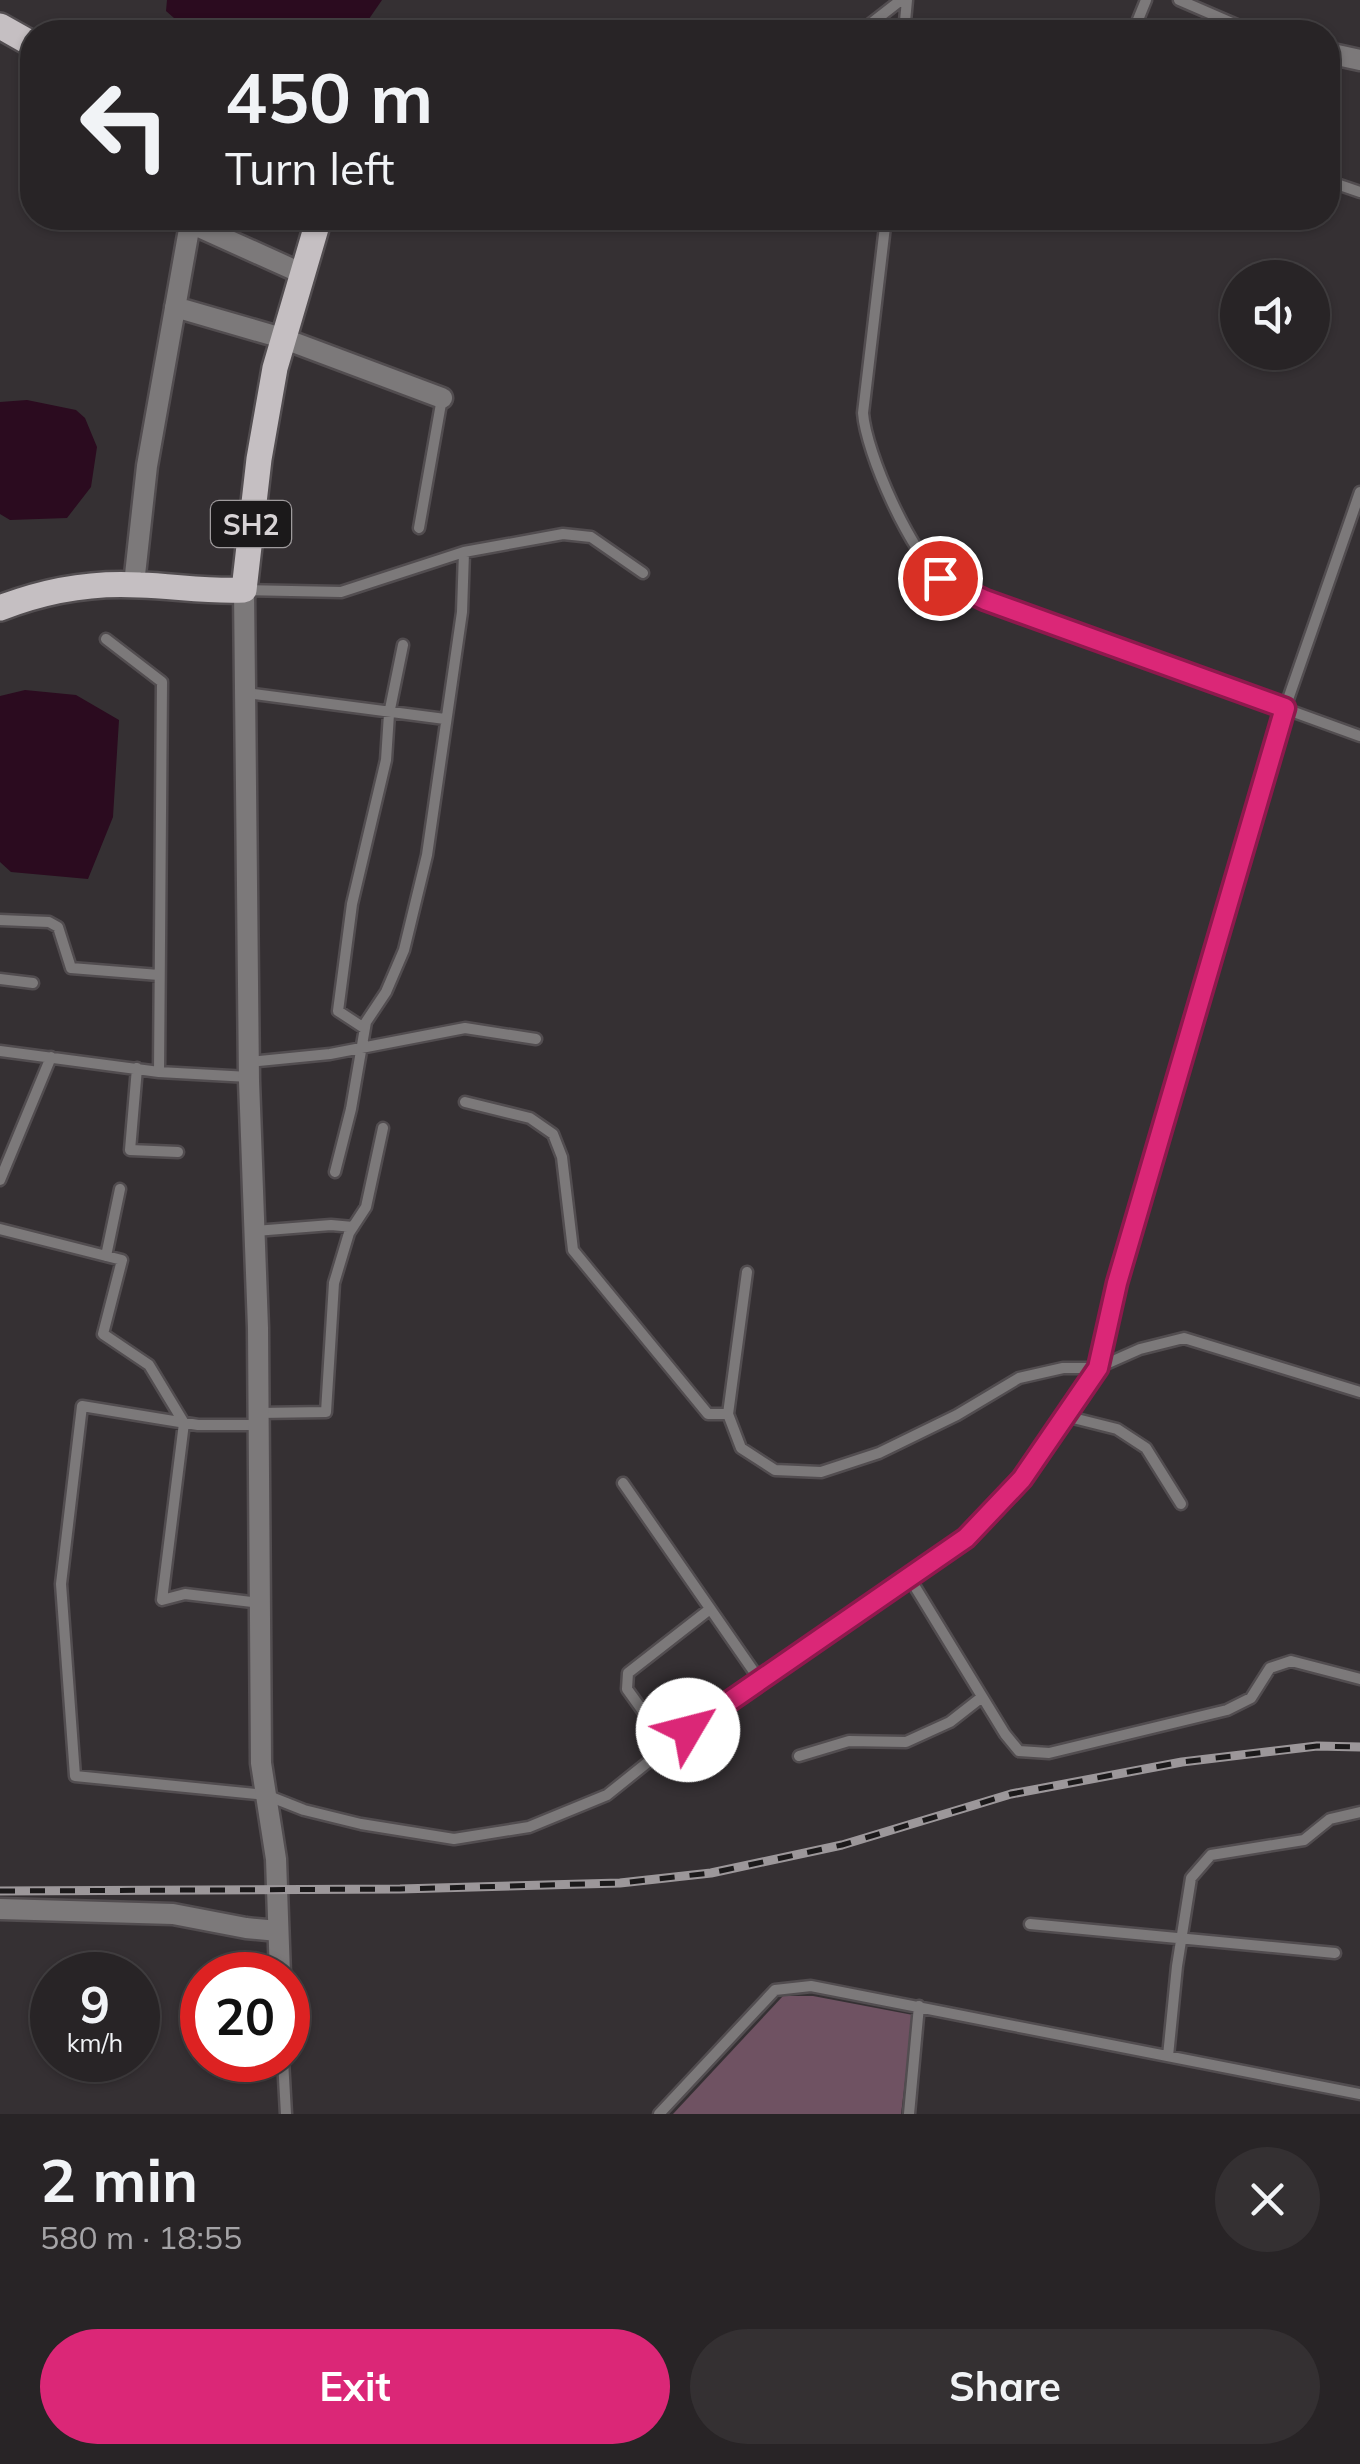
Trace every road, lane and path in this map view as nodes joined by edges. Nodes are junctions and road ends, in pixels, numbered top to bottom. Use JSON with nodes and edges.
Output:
{"nodes":[{"id":1,"x":904,"y":0,"type":"edge"},
{"id":2,"x":1178,"y":0,"type":"edge"},
{"id":3,"x":876,"y":20,"type":"edge"},
{"id":4,"x":1225,"y":20,"type":"edge"},
{"id":5,"x":189,"y":230,"type":"edge"},
{"id":6,"x":212,"y":230,"type":"edge"},
{"id":7,"x":316,"y":230,"type":"edge"},
{"id":8,"x":885,"y":230,"type":"edge"},
{"id":9,"x":300,"y":273,"type":"junction"},
{"id":10,"x":175,"y":307,"type":"junction"},
{"id":11,"x":282,"y":338,"type":"junction"},
{"id":12,"x":442,"y":398,"type":"joint"},
{"id":13,"x":1360,"y":492,"type":"edge"},
{"id":14,"x":420,"y":528,"type":"dead end"},
{"id":15,"x":464,"y":552,"type":"junction"},
{"id":16,"x":643,"y":572,"type":"dead end"},
{"id":17,"x":134,"y":584,"type":"junction"},
{"id":18,"x":244,"y":590,"type":"junction"},
{"id":19,"x":0,"y":608,"type":"edge"},
{"id":20,"x":106,"y":638,"type":"dead end"},
{"id":21,"x":402,"y":645,"type":"dead end"},
{"id":22,"x":246,"y":694,"type":"junction"},
{"id":23,"x":1285,"y":708,"type":"junction"},
{"id":24,"x":390,"y":714,"type":"junction"},
{"id":25,"x":445,"y":719,"type":"junction"},
{"id":26,"x":1360,"y":736,"type":"edge"},
{"id":27,"x":0,"y":920,"type":"edge"},
{"id":28,"x":160,"y":975,"type":"junction"},
{"id":29,"x":0,"y":979,"type":"edge"},
{"id":30,"x":33,"y":983,"type":"dead end"},
{"id":31,"x":364,"y":1028,"type":"junction"},
{"id":32,"x":536,"y":1039,"type":"dead end"},
{"id":33,"x":360,"y":1046,"type":"junction"},
{"id":34,"x":0,"y":1051,"type":"edge"},
{"id":35,"x":51,"y":1057,"type":"junction"},
{"id":36,"x":136,"y":1068,"type":"junction"},
{"id":37,"x":249,"y":1069,"type":"junction"},
{"id":38,"x":159,"y":1072,"type":"junction"},
{"id":39,"x":465,"y":1102,"type":"dead end"},
{"id":40,"x":384,"y":1128,"type":"dead end"},
{"id":41,"x":178,"y":1152,"type":"dead end"},
{"id":42,"x":335,"y":1172,"type":"dead end"},
{"id":43,"x":0,"y":1180,"type":"edge"},
{"id":44,"x":120,"y":1190,"type":"dead end"},
{"id":45,"x":353,"y":1227,"type":"junction"},
{"id":46,"x":0,"y":1229,"type":"edge"},
{"id":47,"x":255,"y":1231,"type":"junction"},
{"id":48,"x":106,"y":1256,"type":"junction"},
{"id":49,"x":748,"y":1272,"type":"dead end"},
{"id":50,"x":1098,"y":1368,"type":"junction"},
{"id":51,"x":1359,"y":1389,"type":"edge"},
{"id":52,"x":728,"y":1414,"type":"junction"},
{"id":53,"x":1066,"y":1416,"type":"junction"},
{"id":54,"x":259,"y":1419,"type":"junction"},
{"id":55,"x":184,"y":1423,"type":"junction"},
{"id":56,"x":623,"y":1484,"type":"dead end"},
{"id":57,"x":1181,"y":1504,"type":"dead end"},
{"id":58,"x":910,"y":1577,"type":"junction"},
{"id":59,"x":260,"y":1603,"type":"junction"},
{"id":60,"x":710,"y":1609,"type":"junction"},
{"id":61,"x":759,"y":1678,"type":"junction"},
{"id":62,"x":1360,"y":1679,"type":"edge"},
{"id":63,"x":982,"y":1698,"type":"junction"},
{"id":64,"x":668,"y":1746,"type":"junction"},
{"id":65,"x":799,"y":1756,"type":"dead end"},
{"id":66,"x":266,"y":1794,"type":"junction"},
{"id":67,"x":1360,"y":1812,"type":"edge"},
{"id":68,"x":0,"y":1909,"type":"edge"},
{"id":69,"x":1030,"y":1924,"type":"dead end"},
{"id":70,"x":278,"y":1930,"type":"junction"},
{"id":71,"x":1180,"y":1938,"type":"junction"},
{"id":72,"x":279,"y":1952,"type":"edge"},
{"id":73,"x":1334,"y":1953,"type":"dead end"},
{"id":74,"x":918,"y":2006,"type":"junction"},
{"id":75,"x":1168,"y":2056,"type":"junction"},
{"id":76,"x":285,"y":2082,"type":"edge"},
{"id":77,"x":1360,"y":2094,"type":"edge"},
{"id":78,"x":286,"y":2114,"type":"edge"},
{"id":79,"x":659,"y":2114,"type":"edge"},
{"id":80,"x":909,"y":2114,"type":"edge"}],
"edges":[{"from":1,"to":3,"type":"lane"},
{"from":2,"to":4,"type":"lane"},
{"from":5,"to":10,"type":"street"},
{"from":6,"to":9,"type":"street"},
{"from":7,"to":9,"type":"main road","number":"SH2"},
{"from":8,"to":23,"type":"lane"},
{"from":9,"to":11,"type":"main road","number":"SH2"},
{"from":10,"to":11,"type":"street"},
{"from":10,"to":17,"type":"street"},
{"from":11,"to":12,"type":"street"},
{"from":11,"to":18,"type":"main road","number":"SH2"},
{"from":12,"to":14,"type":"lane"},
{"from":13,"to":23,"type":"lane"},
{"from":15,"to":16,"type":"lane"},
{"from":15,"to":18,"type":"lane"},
{"from":15,"to":25,"type":"lane"},
{"from":17,"to":18,"type":"main road","number":"SH2"},
{"from":17,"to":19,"type":"main road","number":"SH2"},
{"from":18,"to":22,"type":"street"},
{"from":20,"to":28,"type":"lane"},
{"from":21,"to":24,"type":"lane"},
{"from":22,"to":24,"type":"lane"},
{"from":22,"to":37,"type":"street"},
{"from":23,"to":26,"type":"lane"},
{"from":23,"to":50,"type":"lane"},
{"from":24,"to":25,"type":"lane"},
{"from":24,"to":31,"type":"lane"},
{"from":25,"to":31,"type":"lane"},
{"from":27,"to":28,"type":"lane"},
{"from":28,"to":38,"type":"lane"},
{"from":29,"to":30,"type":"lane"},
{"from":31,"to":33,"type":"lane"},
{"from":32,"to":33,"type":"lane"},
{"from":33,"to":37,"type":"lane"},
{"from":33,"to":42,"type":"lane"},
{"from":34,"to":35,"type":"lane"},
{"from":35,"to":36,"type":"lane"},
{"from":35,"to":43,"type":"lane"},
{"from":36,"to":38,"type":"lane"},
{"from":36,"to":41,"type":"lane"},
{"from":37,"to":38,"type":"lane"},
{"from":37,"to":47,"type":"street"},
{"from":39,"to":52,"type":"lane"},
{"from":40,"to":45,"type":"lane"},
{"from":44,"to":48,"type":"lane"},
{"from":45,"to":47,"type":"lane"},
{"from":45,"to":54,"type":"lane"},
{"from":46,"to":48,"type":"lane"},
{"from":47,"to":54,"type":"street"},
{"from":48,"to":55,"type":"lane"},
{"from":49,"to":52,"type":"lane"},
{"from":50,"to":51,"type":"lane"},
{"from":50,"to":52,"type":"lane"},
{"from":50,"to":53,"type":"lane"},
{"from":53,"to":57,"type":"lane"},
{"from":53,"to":58,"type":"lane"},
{"from":54,"to":55,"type":"lane"},
{"from":54,"to":59,"type":"street"},
{"from":55,"to":59,"type":"lane"},
{"from":55,"to":66,"type":"lane"},
{"from":56,"to":60,"type":"lane"},
{"from":58,"to":61,"type":"lane"},
{"from":58,"to":63,"type":"lane"},
{"from":59,"to":66,"type":"street"},
{"from":60,"to":61,"type":"lane"},
{"from":60,"to":64,"type":"lane"},
{"from":61,"to":64,"type":"lane"},
{"from":62,"to":63,"type":"lane"},
{"from":63,"to":65,"type":"lane"},
{"from":64,"to":66,"type":"lane"},
{"from":66,"to":70,"type":"street"},
{"from":67,"to":71,"type":"lane"},
{"from":68,"to":70,"type":"street"},
{"from":69,"to":71,"type":"lane"},
{"from":70,"to":72,"type":"street"},
{"from":71,"to":73,"type":"lane"},
{"from":71,"to":75,"type":"lane"},
{"from":74,"to":75,"type":"lane"},
{"from":74,"to":79,"type":"lane"},
{"from":74,"to":80,"type":"lane"},
{"from":75,"to":77,"type":"lane"},
{"from":76,"to":78,"type":"lane"}]}
